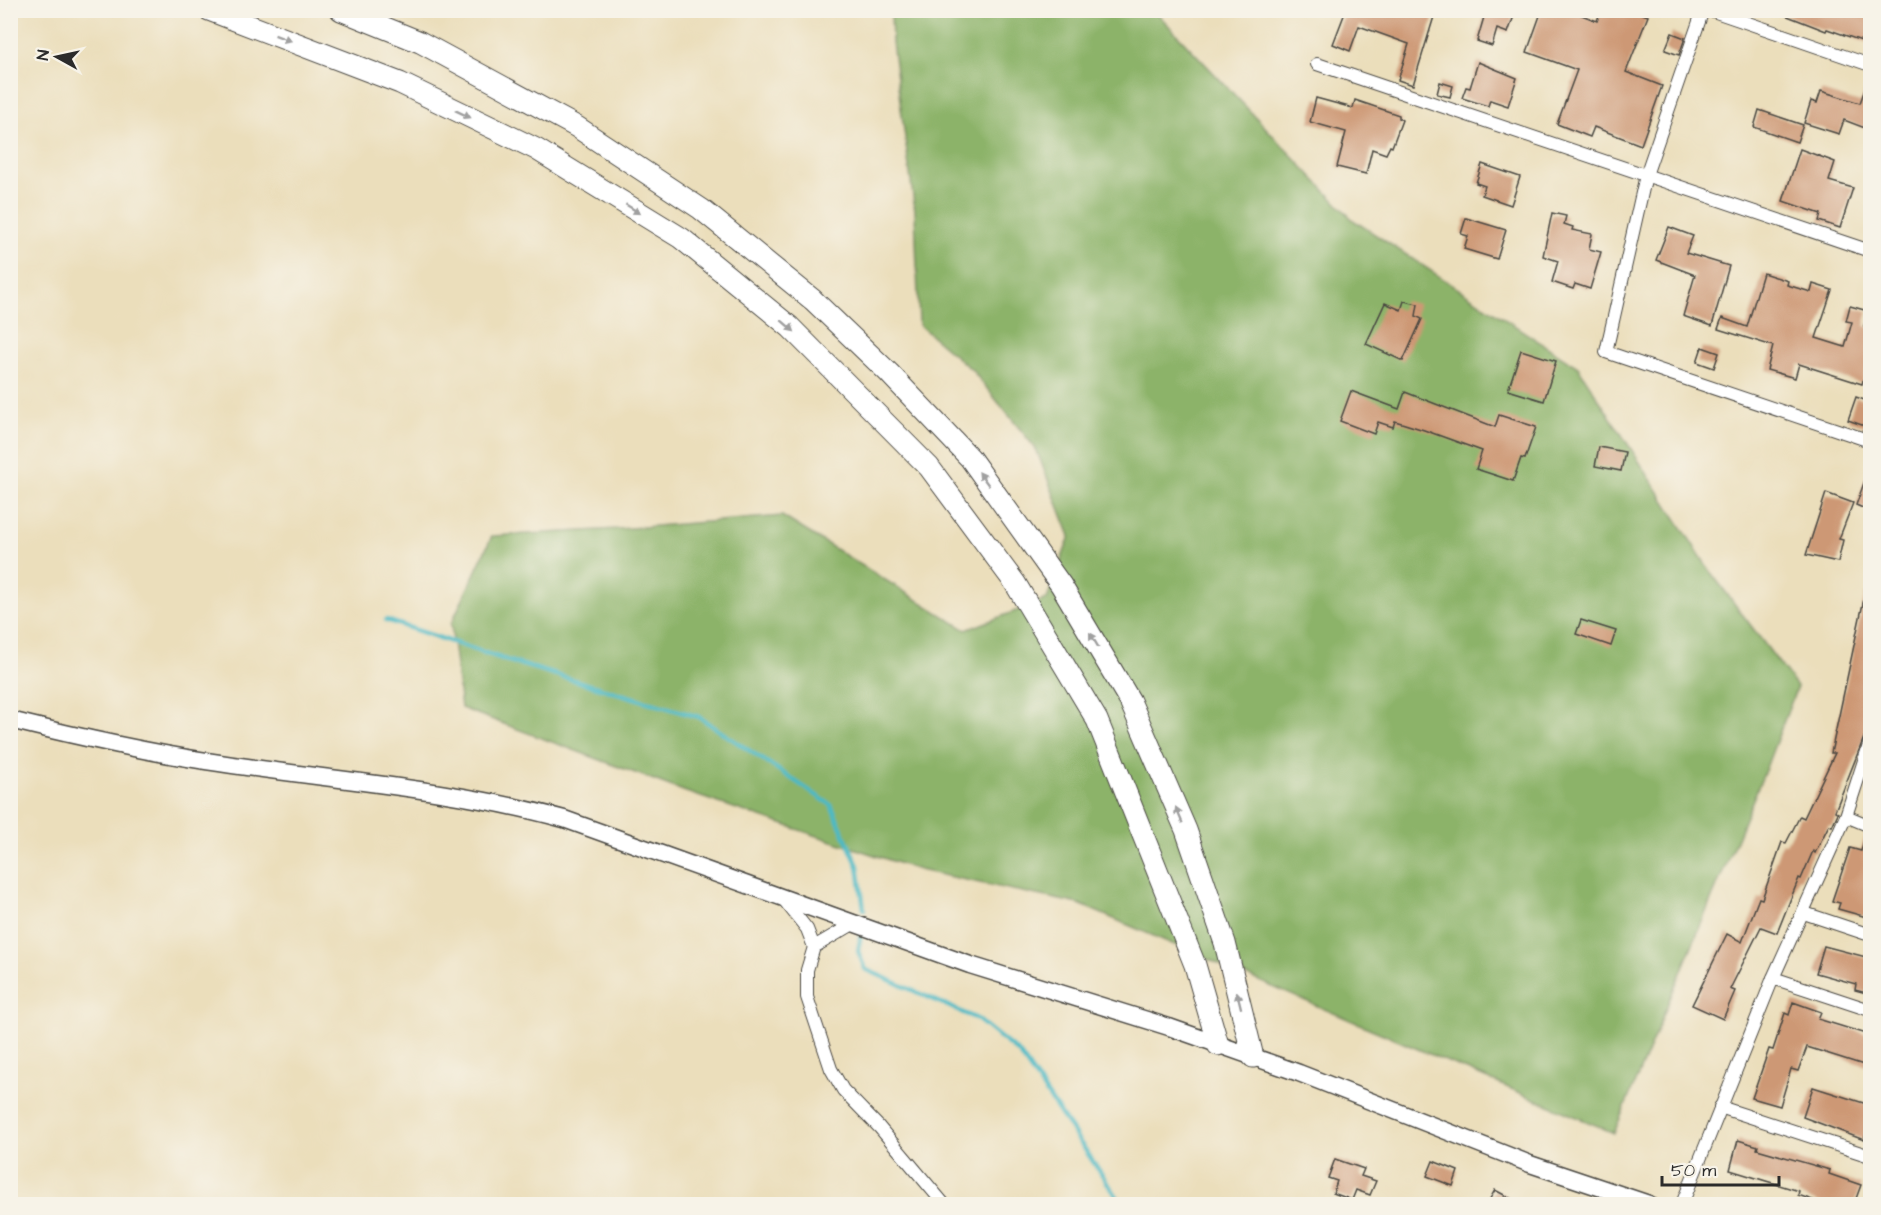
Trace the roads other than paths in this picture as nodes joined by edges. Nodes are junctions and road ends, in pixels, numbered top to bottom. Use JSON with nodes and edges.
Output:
{"nodes":[{"id":1,"x":209,"y":10,"type":"edge"},
{"id":2,"x":341,"y":10,"type":"edge"},
{"id":3,"x":1703,"y":10,"type":"edge"},
{"id":4,"x":1710,"y":10,"type":"edge"},
{"id":5,"x":1317,"y":64,"type":"dead end"},
{"id":6,"x":1870,"y":65,"type":"edge"},
{"id":7,"x":1646,"y":175,"type":"junction"},
{"id":8,"x":1870,"y":251,"type":"edge"},
{"id":9,"x":1870,"y":441,"type":"edge"},
{"id":10,"x":10,"y":720,"type":"edge"},
{"id":11,"x":1870,"y":742,"type":"edge"},
{"id":12,"x":1846,"y":816,"type":"junction"},
{"id":13,"x":1870,"y":826,"type":"edge"},
{"id":14,"x":784,"y":900,"type":"junction"},
{"id":15,"x":1804,"y":913,"type":"junction"},
{"id":16,"x":853,"y":924,"type":"junction"},
{"id":17,"x":1870,"y":935,"type":"edge"},
{"id":18,"x":814,"y":947,"type":"junction"},
{"id":19,"x":1773,"y":978,"type":"junction"},
{"id":20,"x":1870,"y":1010,"type":"edge"},
{"id":21,"x":1218,"y":1045,"type":"junction"},
{"id":22,"x":1253,"y":1057,"type":"junction"},
{"id":23,"x":1720,"y":1107,"type":"junction"},
{"id":24,"x":1870,"y":1156,"type":"edge"},
{"id":25,"x":944,"y":1204,"type":"edge"},
{"id":26,"x":1648,"y":1204,"type":"edge"},
{"id":27,"x":1682,"y":1204,"type":"edge"}],
"edges":[{"from":1,"to":21,"type":"highway","one_way":true},
{"from":22,"to":2,"type":"highway","one_way":true},
{"from":3,"to":7,"type":"street"},
{"from":4,"to":6,"type":"street"},
{"from":5,"to":7,"type":"street"},
{"from":7,"to":8,"type":"street"},
{"from":7,"to":9,"type":"street"},
{"from":10,"to":14,"type":"street"},
{"from":11,"to":12,"type":"street"},
{"from":12,"to":13,"type":"street"},
{"from":12,"to":15,"type":"street"},
{"from":14,"to":16,"type":"street"},
{"from":14,"to":18,"type":"street"},
{"from":15,"to":17,"type":"street"},
{"from":15,"to":19,"type":"street"},
{"from":16,"to":18,"type":"street"},
{"from":16,"to":21,"type":"street"},
{"from":18,"to":25,"type":"street"},
{"from":19,"to":20,"type":"street"},
{"from":19,"to":23,"type":"street"},
{"from":21,"to":22,"type":"street"},
{"from":22,"to":26,"type":"street"},
{"from":23,"to":24,"type":"street"},
{"from":23,"to":27,"type":"street"}]}
